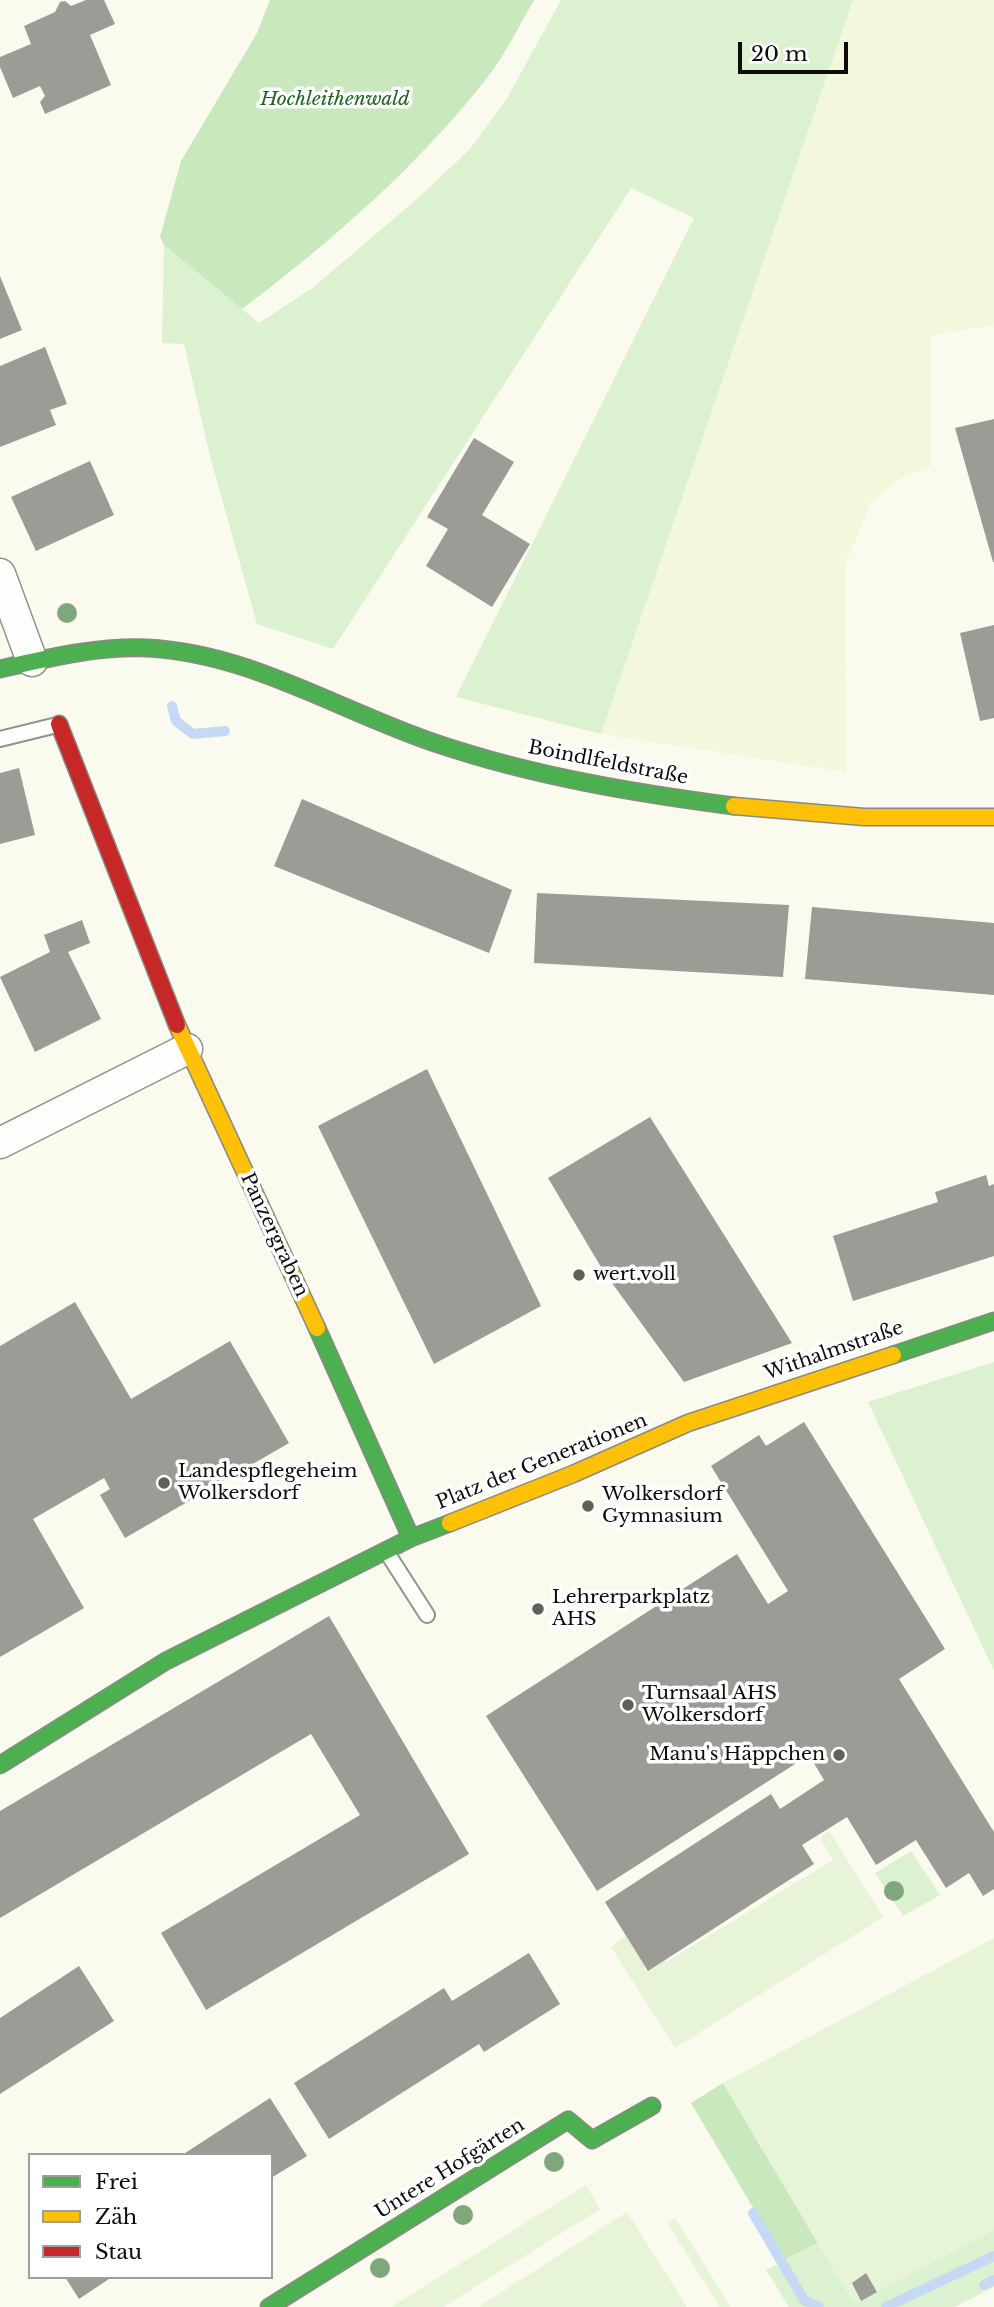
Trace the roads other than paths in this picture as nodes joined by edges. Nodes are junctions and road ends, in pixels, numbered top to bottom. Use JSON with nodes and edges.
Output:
{"nodes":[{"id":1,"x":0,"y":574,"type":"edge"},
{"id":2,"x":32,"y":662,"type":"junction"},
{"id":3,"x":0,"y":669,"type":"edge"},
{"id":4,"x":59,"y":724,"type":"joint"},
{"id":5,"x":0,"y":738,"type":"edge"},
{"id":6,"x":994,"y":817,"type":"edge"},
{"id":7,"x":187,"y":1049,"type":"junction"},
{"id":8,"x":0,"y":1143,"type":"edge"},
{"id":9,"x":994,"y":1321,"type":"edge"},
{"id":10,"x":688,"y":1423,"type":"joint"},
{"id":11,"x":411,"y":1538,"type":"junction"},
{"id":12,"x":385,"y":1550,"type":"junction"},
{"id":13,"x":427,"y":1615,"type":"dead end"},
{"id":14,"x":0,"y":1765,"type":"edge"},
{"id":15,"x":652,"y":2106,"type":"dead end"},
{"id":16,"x":269,"y":2307,"type":"edge"}],
"edges":[{"from":1,"to":2,"type":"street"},
{"from":2,"to":3,"type":"street","name":"Boindlfeldstraße"},
{"from":2,"to":6,"type":"street","name":"Boindlfeldstraße"},
{"from":4,"to":5,"type":"lane"},
{"from":4,"to":7,"type":"street","name":"Panzergraben"},
{"from":7,"to":8,"type":"street"},
{"from":7,"to":11,"type":"street","name":"Panzergraben"},
{"from":9,"to":10,"type":"street","name":"Withalmstraße"},
{"from":10,"to":11,"type":"street","name":"Platz der Generationen"},
{"from":11,"to":12,"type":"street","name":"Platz der Generationen"},
{"from":12,"to":13,"type":"lane"},
{"from":12,"to":14,"type":"street","name":"Platz der Generationen"},
{"from":15,"to":16,"type":"street","name":"Untere Hofgärten"}]}
